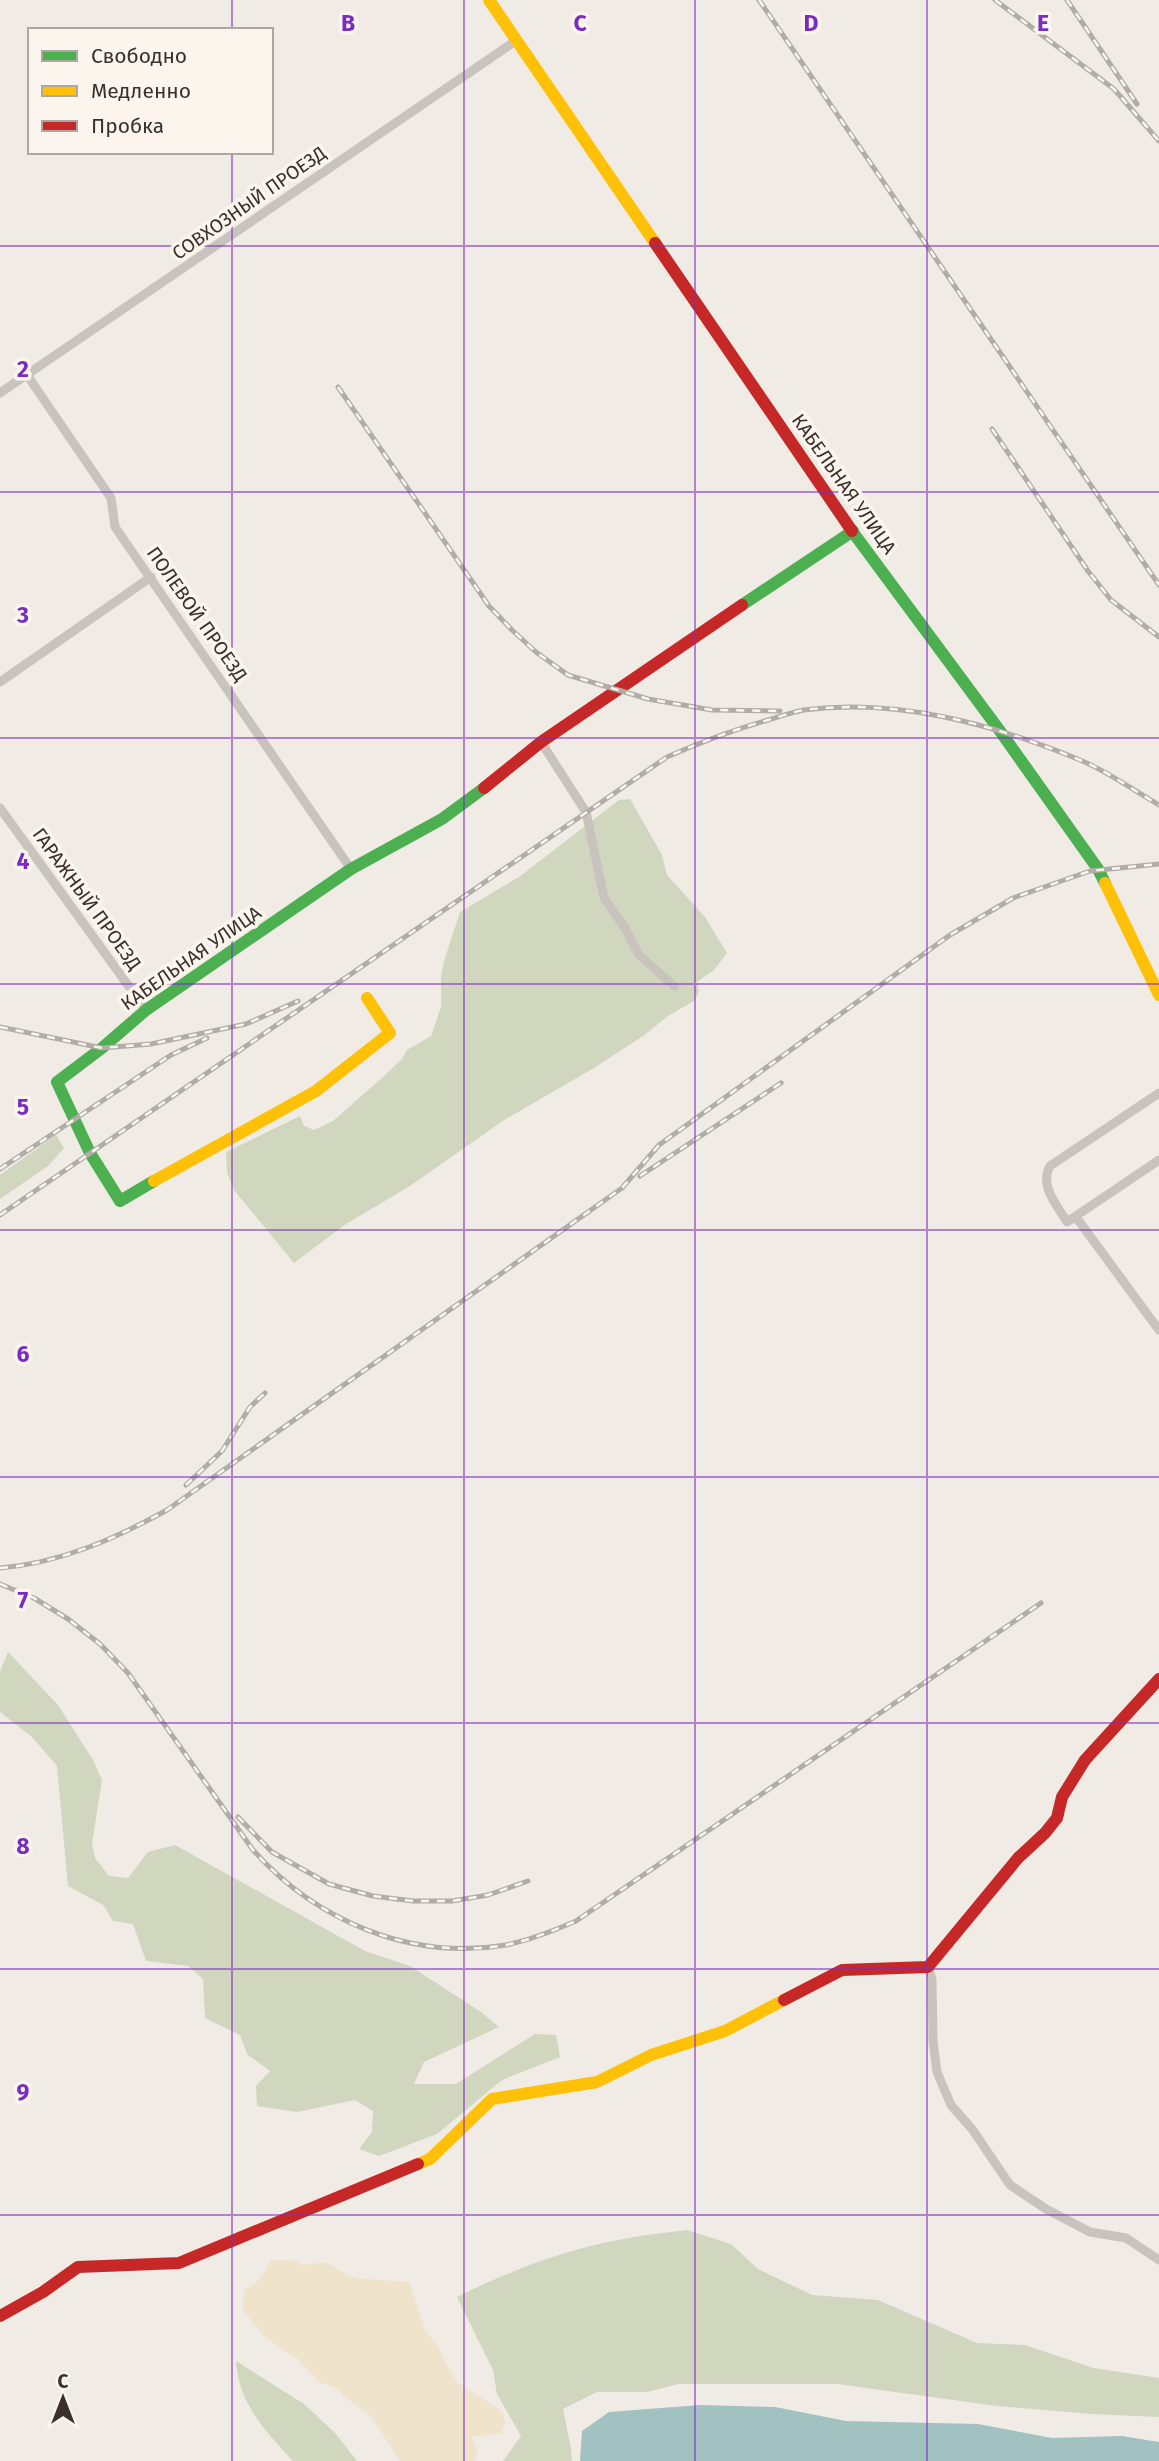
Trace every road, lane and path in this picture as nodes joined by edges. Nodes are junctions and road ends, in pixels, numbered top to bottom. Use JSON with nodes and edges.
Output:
{"nodes":[{"id":1,"x":489,"y":0,"type":"edge"},
{"id":2,"x":517,"y":40,"type":"junction"},
{"id":3,"x":27,"y":375,"type":"junction"},
{"id":4,"x":0,"y":393,"type":"edge"},
{"id":5,"x":853,"y":531,"type":"junction"},
{"id":6,"x":151,"y":577,"type":"junction"},
{"id":7,"x":0,"y":682,"type":"edge"},
{"id":8,"x":541,"y":742,"type":"junction"},
{"id":9,"x":0,"y":808,"type":"edge"},
{"id":10,"x":351,"y":869,"type":"junction"},
{"id":11,"x":674,"y":986,"type":"dead end"},
{"id":12,"x":1159,"y":995,"type":"edge"},
{"id":13,"x":367,"y":998,"type":"dead end"},
{"id":14,"x":146,"y":1010,"type":"junction"},
{"id":15,"x":1159,"y":1093,"type":"edge"},
{"id":16,"x":1159,"y":1160,"type":"edge"},
{"id":17,"x":1076,"y":1217,"type":"junction"},
{"id":18,"x":1159,"y":1330,"type":"edge"},
{"id":19,"x":1159,"y":1679,"type":"edge"},
{"id":20,"x":928,"y":1967,"type":"junction"},
{"id":21,"x":1159,"y":2260,"type":"edge"},
{"id":22,"x":0,"y":2316,"type":"edge"}],
"edges":[{"from":1,"to":2,"type":"street","name":"КАБЕЛЬНАЯ УЛИЦА"},
{"from":2,"to":3,"type":"street","name":"СОВХОЗНЫЙ ПРОЕЗД"},
{"from":2,"to":5,"type":"street","name":"КАБЕЛЬНАЯ УЛИЦА"},
{"from":3,"to":4,"type":"street","name":"СОВХОЗНЫЙ ПРОЕЗД"},
{"from":3,"to":6,"type":"street","name":"ПОЛЕВОЙ ПРОЕЗД"},
{"from":5,"to":8,"type":"street","name":"КАБЕЛЬНАЯ УЛИЦА"},
{"from":5,"to":12,"type":"street","name":"КАБЕЛЬНАЯ УЛИЦА"},
{"from":6,"to":7,"type":"street"},
{"from":6,"to":10,"type":"street","name":"ПОЛЕВОЙ ПРОЕЗД"},
{"from":8,"to":10,"type":"street","name":"КАБЕЛЬНАЯ УЛИЦА"},
{"from":8,"to":11,"type":"street"},
{"from":9,"to":14,"type":"street","name":"ГАРАЖНЫЙ ПРОЕЗД"},
{"from":10,"to":14,"type":"street","name":"КАБЕЛЬНАЯ УЛИЦА"},
{"from":13,"to":14,"type":"street","name":"КАБЕЛЬНАЯ УЛИЦА"},
{"from":15,"to":17,"type":"street"},
{"from":16,"to":17,"type":"street"},
{"from":17,"to":18,"type":"street"},
{"from":19,"to":20,"type":"street"},
{"from":20,"to":21,"type":"street"},
{"from":20,"to":22,"type":"street"}]}
